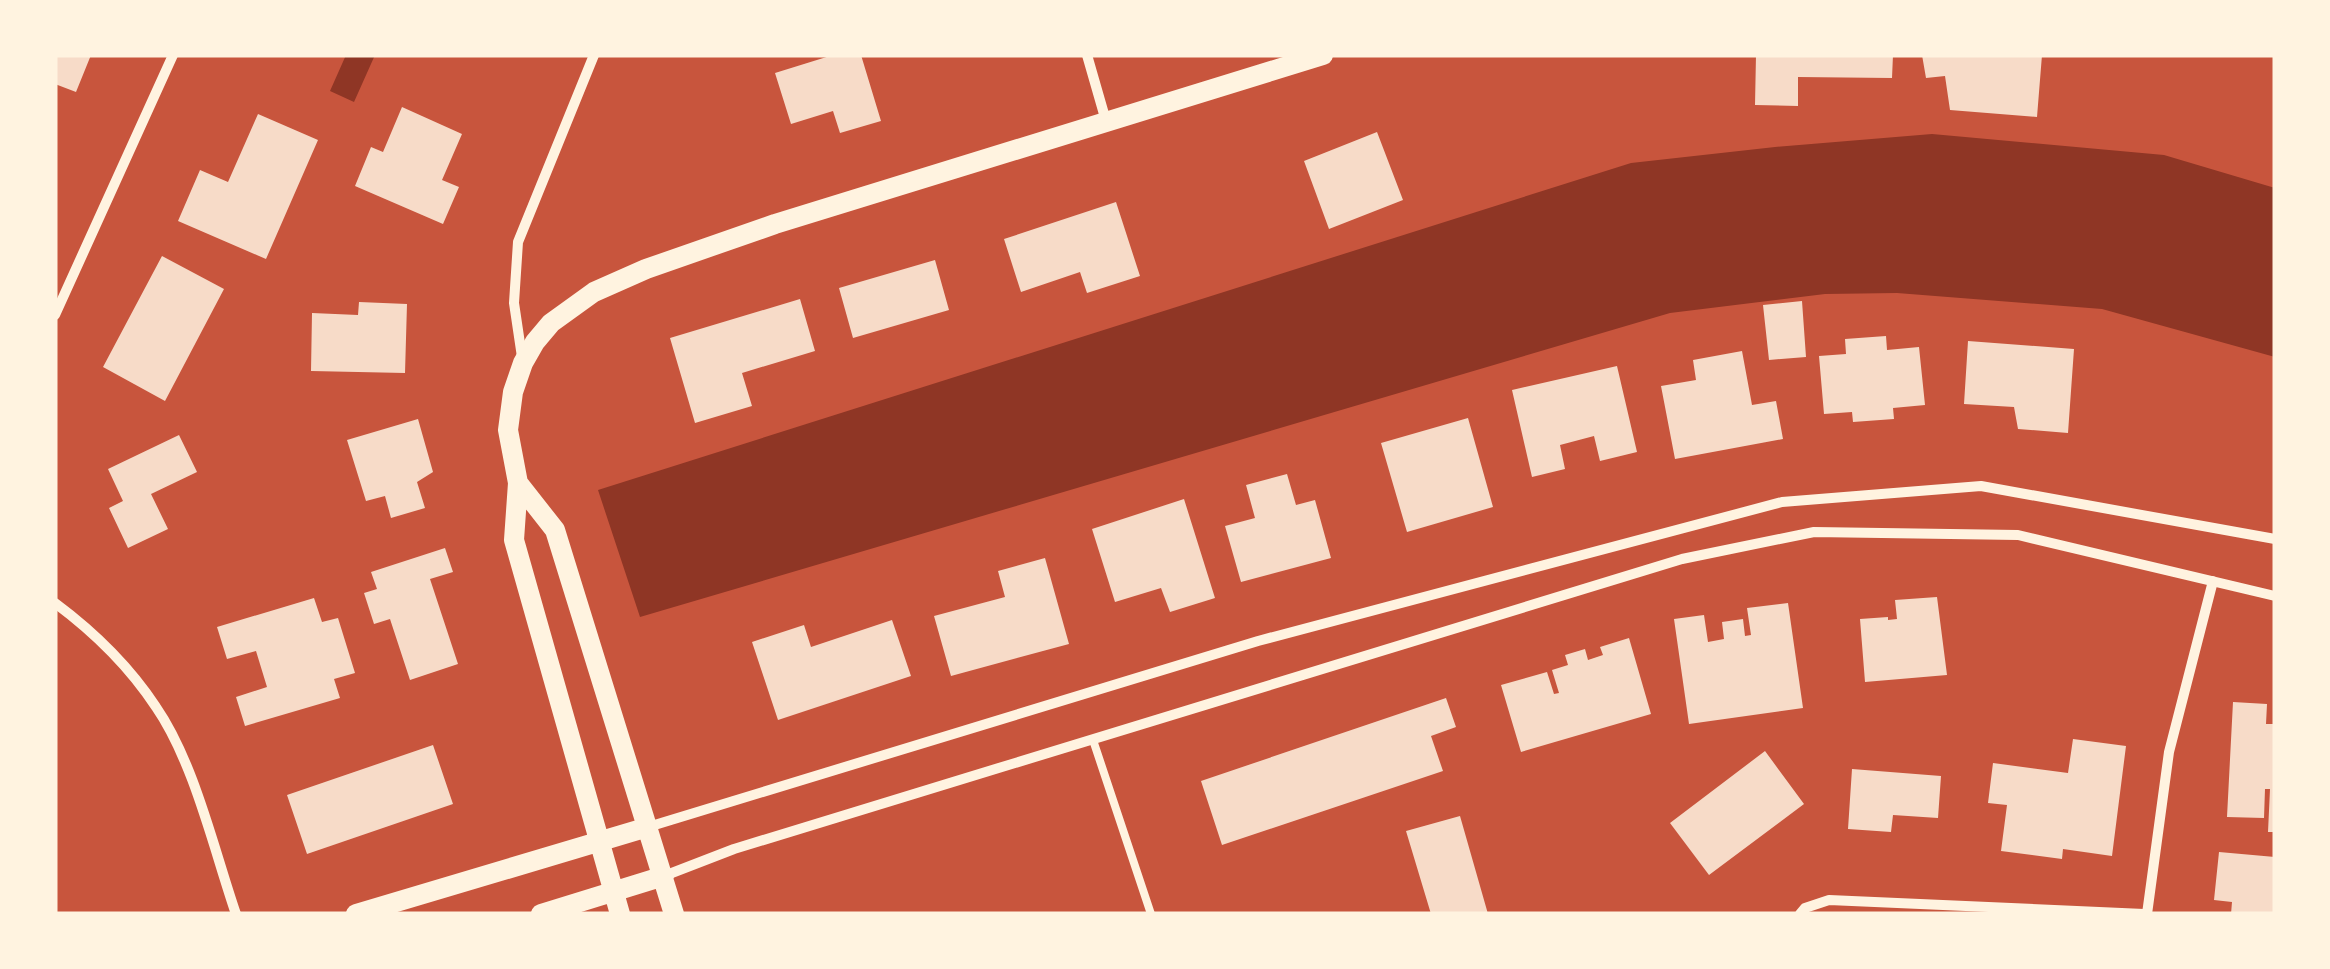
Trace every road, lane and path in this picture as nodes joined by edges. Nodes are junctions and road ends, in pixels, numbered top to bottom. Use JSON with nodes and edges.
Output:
{"nodes":[{"id":1,"x":173,"y":55,"type":"edge"},
{"id":2,"x":594,"y":55,"type":"edge"},
{"id":3,"x":1088,"y":55,"type":"edge"},
{"id":4,"x":1323,"y":55,"type":"edge"},
{"id":5,"x":1106,"y":120,"type":"junction"},
{"id":6,"x":55,"y":315,"type":"edge"},
{"id":7,"x":523,"y":363,"type":"junction"},
{"id":8,"x":518,"y":483,"type":"junction"},
{"id":9,"x":2275,"y":539,"type":"edge"},
{"id":10,"x":2213,"y":581,"type":"junction"},
{"id":11,"x":2275,"y":596,"type":"edge"},
{"id":12,"x":55,"y":603,"type":"edge"},
{"id":13,"x":1093,"y":740,"type":"junction"},
{"id":14,"x":648,"y":827,"type":"junction"},
{"id":15,"x":598,"y":842,"type":"junction"},
{"id":16,"x":664,"y":876,"type":"junction"},
{"id":17,"x":613,"y":892,"type":"junction"},
{"id":18,"x":236,"y":914,"type":"edge"},
{"id":19,"x":356,"y":914,"type":"edge"},
{"id":20,"x":540,"y":914,"type":"edge"},
{"id":21,"x":620,"y":914,"type":"edge"},
{"id":22,"x":674,"y":914,"type":"edge"},
{"id":23,"x":1151,"y":914,"type":"edge"},
{"id":24,"x":1800,"y":914,"type":"edge"},
{"id":25,"x":2146,"y":914,"type":"edge"}],
"edges":[{"from":1,"to":6,"type":"street"},
{"from":2,"to":7,"type":"street"},
{"from":3,"to":5,"type":"street"},
{"from":4,"to":5,"type":"main road"},
{"from":5,"to":7,"type":"main road"},
{"from":7,"to":8,"type":"main road"},
{"from":8,"to":14,"type":"main road"},
{"from":8,"to":15,"type":"main road"},
{"from":9,"to":14,"type":"street"},
{"from":10,"to":11,"type":"street"},
{"from":10,"to":13,"type":"street"},
{"from":10,"to":25,"type":"street"},
{"from":12,"to":18,"type":"street"},
{"from":13,"to":16,"type":"street"},
{"from":13,"to":23,"type":"lane"},
{"from":14,"to":15,"type":"main road"},
{"from":14,"to":16,"type":"main road"},
{"from":15,"to":17,"type":"main road"},
{"from":15,"to":19,"type":"main road"},
{"from":16,"to":17,"type":"main road"},
{"from":16,"to":22,"type":"main road"},
{"from":17,"to":20,"type":"main road"},
{"from":17,"to":21,"type":"main road"},
{"from":24,"to":25,"type":"street"}]}
